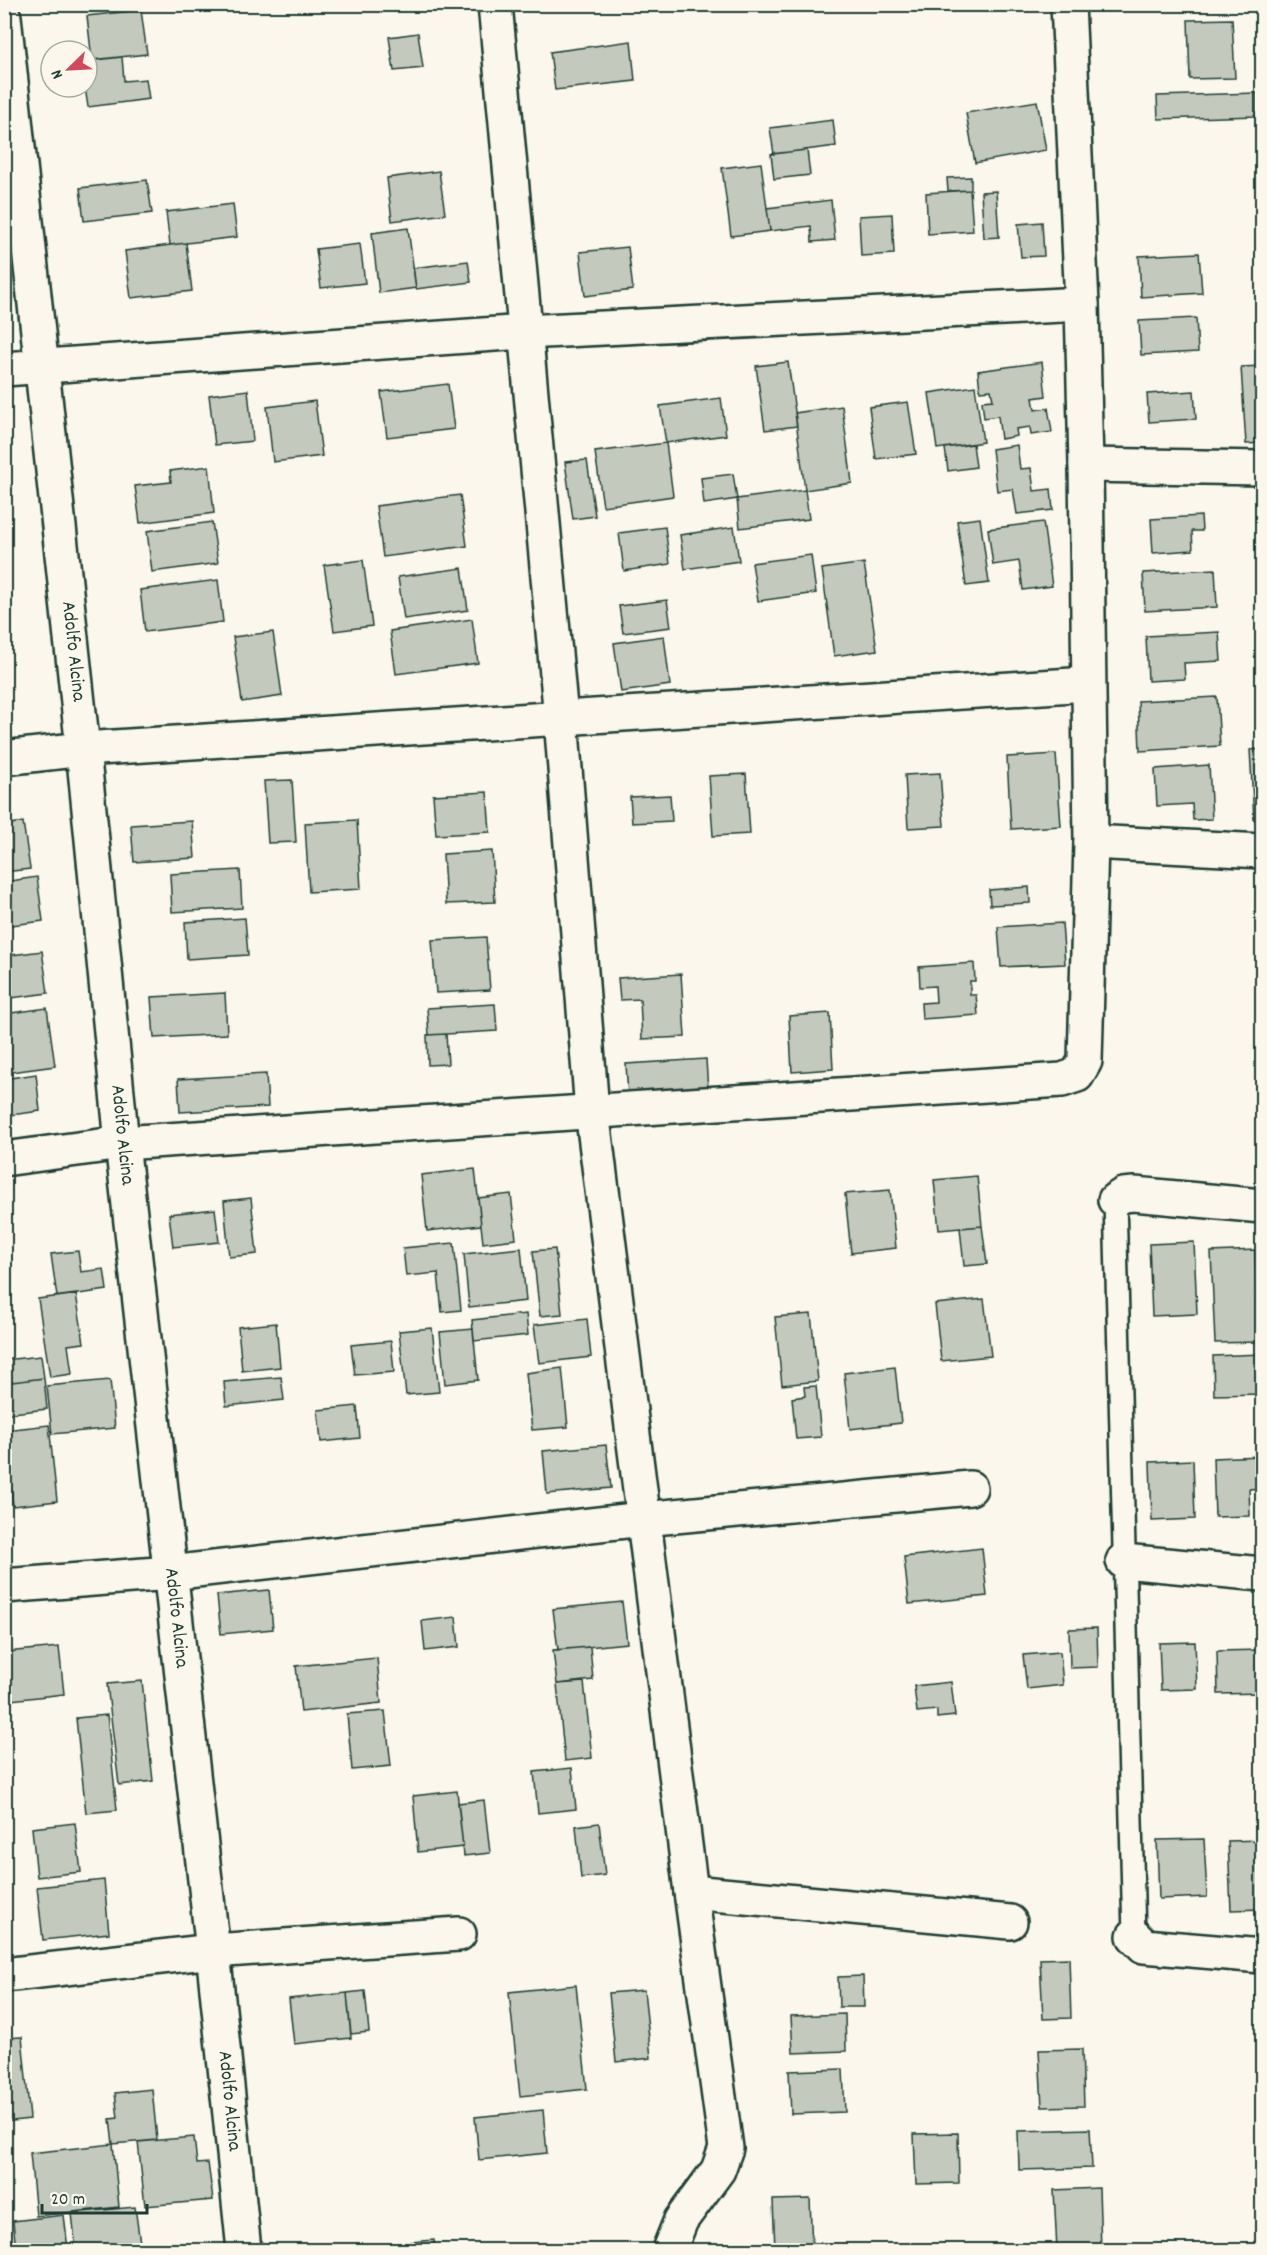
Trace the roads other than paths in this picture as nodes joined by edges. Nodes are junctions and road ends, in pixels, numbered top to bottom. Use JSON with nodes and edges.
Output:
{"nodes":[{"id":1,"x":495,"y":4,"type":"edge"},
{"id":2,"x":1068,"y":4,"type":"edge"},
{"id":3,"x":4,"y":17,"type":"edge"},
{"id":4,"x":1082,"y":304,"type":"junction"},
{"id":5,"x":524,"y":332,"type":"junction"},
{"id":6,"x":42,"y":366,"type":"junction"},
{"id":7,"x":4,"y":369,"type":"edge"},
{"id":8,"x":1086,"y":465,"type":"junction"},
{"id":9,"x":1263,"y":468,"type":"edge"},
{"id":10,"x":1088,"y":684,"type":"junction"},
{"id":11,"x":561,"y":718,"type":"junction"},
{"id":12,"x":83,"y":749,"type":"junction"},
{"id":13,"x":4,"y":758,"type":"edge"},
{"id":14,"x":1091,"y":842,"type":"junction"},
{"id":15,"x":1263,"y":851,"type":"edge"},
{"id":16,"x":592,"y":1111,"type":"junction"},
{"id":17,"x":122,"y":1143,"type":"junction"},
{"id":18,"x":4,"y":1159,"type":"edge"},
{"id":19,"x":1115,"y":1200,"type":"joint"},
{"id":20,"x":1263,"y":1206,"type":"edge"},
{"id":21,"x":969,"y":1488,"type":"dead end"},
{"id":22,"x":643,"y":1519,"type":"junction"},
{"id":23,"x":1123,"y":1561,"type":"junction"},
{"id":24,"x":170,"y":1573,"type":"junction"},
{"id":25,"x":1263,"y":1574,"type":"edge"},
{"id":26,"x":4,"y":1586,"type":"edge"},
{"id":27,"x":691,"y":1892,"type":"junction"},
{"id":28,"x":1010,"y":1922,"type":"dead end"},
{"id":29,"x":459,"y":1934,"type":"dead end"},
{"id":30,"x":1134,"y":1935,"type":"joint"},
{"id":31,"x":213,"y":1951,"type":"junction"},
{"id":32,"x":1263,"y":1956,"type":"edge"},
{"id":33,"x":4,"y":1975,"type":"edge"},
{"id":34,"x":244,"y":2250,"type":"edge"},
{"id":35,"x":669,"y":2250,"type":"edge"}],
"edges":[{"from":1,"to":5,"type":"street"},
{"from":2,"to":4,"type":"street"},
{"from":3,"to":6,"type":"street","name":"Adolfo Alcina"},
{"from":4,"to":5,"type":"street"},
{"from":4,"to":8,"type":"street"},
{"from":5,"to":6,"type":"street"},
{"from":5,"to":11,"type":"street"},
{"from":6,"to":7,"type":"street"},
{"from":6,"to":12,"type":"street","name":"Adolfo Alcina"},
{"from":8,"to":9,"type":"street"},
{"from":8,"to":10,"type":"street"},
{"from":10,"to":11,"type":"street"},
{"from":10,"to":14,"type":"street"},
{"from":11,"to":12,"type":"street"},
{"from":11,"to":16,"type":"street"},
{"from":12,"to":13,"type":"street"},
{"from":12,"to":17,"type":"street","name":"Adolfo Alcina"},
{"from":14,"to":15,"type":"street"},
{"from":14,"to":16,"type":"street"},
{"from":16,"to":17,"type":"street"},
{"from":16,"to":22,"type":"street"},
{"from":17,"to":18,"type":"street"},
{"from":17,"to":24,"type":"street","name":"Adolfo Alcina"},
{"from":19,"to":20,"type":"street"},
{"from":19,"to":23,"type":"lane"},
{"from":21,"to":22,"type":"street"},
{"from":22,"to":24,"type":"street"},
{"from":22,"to":27,"type":"street"},
{"from":23,"to":25,"type":"street"},
{"from":23,"to":30,"type":"lane"},
{"from":24,"to":26,"type":"street"},
{"from":24,"to":31,"type":"street","name":"Adolfo Alcina"},
{"from":27,"to":28,"type":"street"},
{"from":27,"to":35,"type":"street"},
{"from":29,"to":31,"type":"street"},
{"from":30,"to":32,"type":"street"},
{"from":31,"to":33,"type":"street"},
{"from":31,"to":34,"type":"street","name":"Adolfo Alcina"}]}
